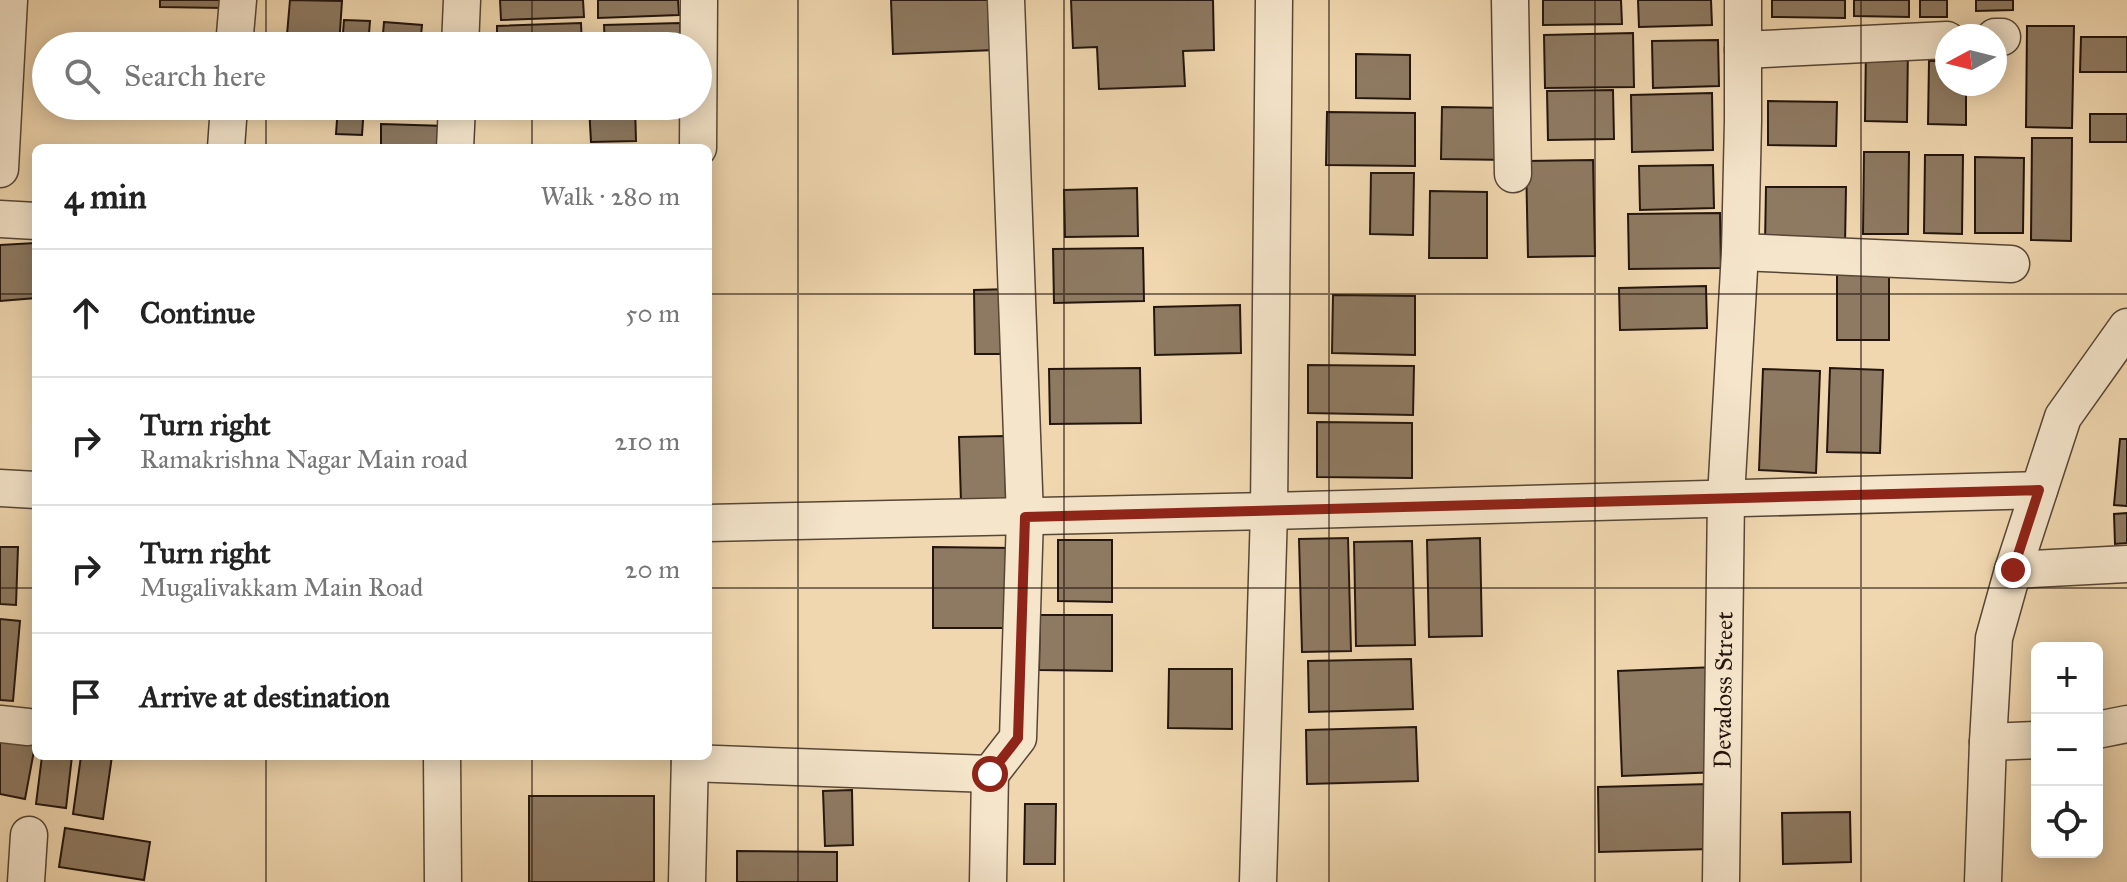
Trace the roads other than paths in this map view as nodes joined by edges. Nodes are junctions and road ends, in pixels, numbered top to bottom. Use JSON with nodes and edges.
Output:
{"nodes":[{"id":1,"x":9,"y":0,"type":"edge"},
{"id":2,"x":238,"y":0,"type":"edge"},
{"id":3,"x":462,"y":0,"type":"edge"},
{"id":4,"x":699,"y":0,"type":"edge"},
{"id":5,"x":1006,"y":0,"type":"edge"},
{"id":6,"x":1274,"y":0,"type":"edge"},
{"id":7,"x":1510,"y":0,"type":"edge"},
{"id":8,"x":1743,"y":0,"type":"edge"},
{"id":9,"x":235,"y":32,"type":"edge"},
{"id":10,"x":461,"y":32,"type":"edge"},
{"id":11,"x":699,"y":32,"type":"edge"},
{"id":12,"x":1935,"y":41,"type":"edge"},
{"id":13,"x":1743,"y":50,"type":"junction"},
{"id":14,"x":228,"y":120,"type":"edge"},
{"id":15,"x":456,"y":120,"type":"edge"},
{"id":16,"x":698,"y":120,"type":"edge"},
{"id":17,"x":226,"y":144,"type":"edge"},
{"id":18,"x":455,"y":144,"type":"edge"},
{"id":19,"x":698,"y":144,"type":"edge"},
{"id":20,"x":0,"y":169,"type":"edge"},
{"id":21,"x":1513,"y":174,"type":"dead end"},
{"id":22,"x":0,"y":219,"type":"edge"},
{"id":23,"x":32,"y":221,"type":"edge"},
{"id":24,"x":1740,"y":252,"type":"junction"},
{"id":25,"x":2011,"y":264,"type":"dead end"},
{"id":26,"x":2127,"y":327,"type":"edge"},
{"id":27,"x":0,"y":488,"type":"edge"},
{"id":28,"x":32,"y":490,"type":"edge"},
{"id":29,"x":2039,"y":490,"type":"junction"},
{"id":30,"x":1726,"y":497,"type":"junction"},
{"id":31,"x":1269,"y":511,"type":"junction"},
{"id":32,"x":1025,"y":517,"type":"junction"},
{"id":33,"x":712,"y":523,"type":"edge"},
{"id":34,"x":2127,"y":564,"type":"edge"},
{"id":35,"x":2013,"y":570,"type":"junction"},
{"id":36,"x":2127,"y":724,"type":"edge"},
{"id":37,"x":2103,"y":729,"type":"edge"},
{"id":38,"x":2031,"y":740,"type":"edge"},
{"id":39,"x":1988,"y":742,"type":"junction"},
{"id":40,"x":442,"y":760,"type":"edge"},
{"id":41,"x":690,"y":760,"type":"edge"},
{"id":42,"x":710,"y":760,"type":"edge"},
{"id":43,"x":990,"y":774,"type":"junction"},
{"id":44,"x":29,"y":835,"type":"dead end"},
{"id":45,"x":26,"y":882,"type":"edge"},
{"id":46,"x":443,"y":882,"type":"edge"},
{"id":47,"x":687,"y":882,"type":"edge"},
{"id":48,"x":988,"y":882,"type":"edge"},
{"id":49,"x":1258,"y":882,"type":"edge"},
{"id":50,"x":1721,"y":882,"type":"edge"},
{"id":51,"x":1983,"y":882,"type":"edge"}],
"edges":[{"from":1,"to":20,"type":"street"},
{"from":2,"to":9,"type":"street"},
{"from":3,"to":10,"type":"street"},
{"from":4,"to":11,"type":"street"},
{"from":5,"to":32,"type":"street"},
{"from":6,"to":31,"type":"street"},
{"from":7,"to":21,"type":"street"},
{"from":8,"to":13,"type":"street","name":"Devadoss Street"},
{"from":12,"to":13,"type":"street"},
{"from":13,"to":24,"type":"street","name":"Devadoss Street"},
{"from":14,"to":17,"type":"street"},
{"from":15,"to":18,"type":"street"},
{"from":16,"to":19,"type":"street"},
{"from":22,"to":23,"type":"street"},
{"from":24,"to":25,"type":"street"},
{"from":24,"to":30,"type":"street","name":"Devadoss Street"},
{"from":26,"to":29,"type":"street"},
{"from":27,"to":28,"type":"street"},
{"from":29,"to":30,"type":"street"},
{"from":29,"to":35,"type":"street"},
{"from":30,"to":31,"type":"street"},
{"from":30,"to":50,"type":"street","name":"Devadoss Street"},
{"from":31,"to":32,"type":"street"},
{"from":31,"to":49,"type":"street"},
{"from":32,"to":33,"type":"street"},
{"from":32,"to":43,"type":"street"},
{"from":34,"to":35,"type":"street"},
{"from":35,"to":39,"type":"street"},
{"from":36,"to":37,"type":"street"},
{"from":38,"to":39,"type":"street"},
{"from":39,"to":51,"type":"street"},
{"from":40,"to":46,"type":"street"},
{"from":41,"to":47,"type":"street"},
{"from":42,"to":43,"type":"street"},
{"from":43,"to":48,"type":"street"},
{"from":44,"to":45,"type":"street"}]}
